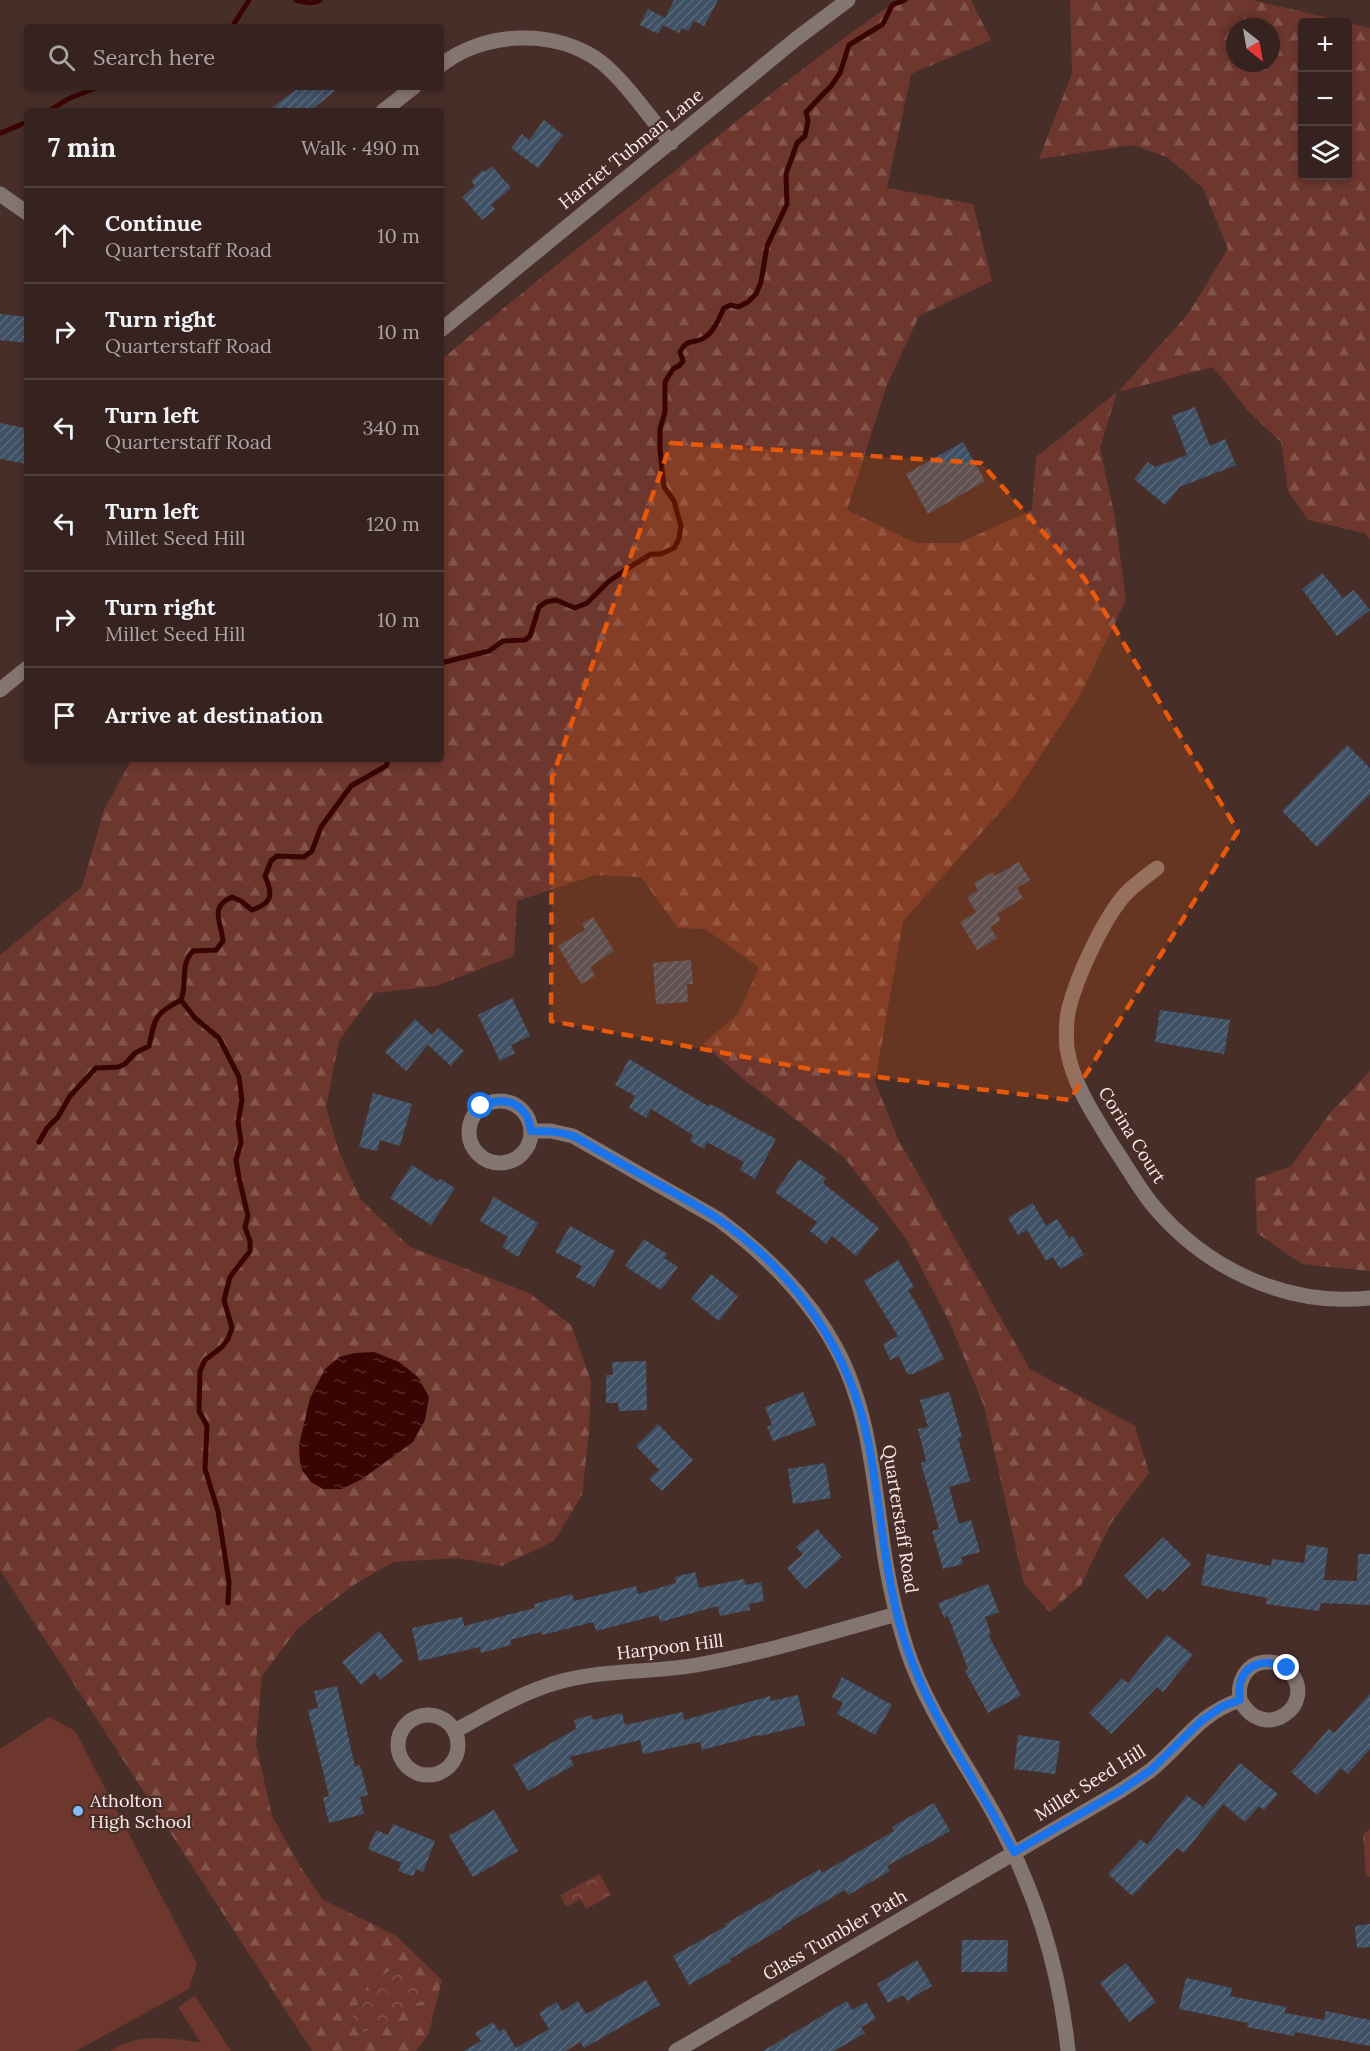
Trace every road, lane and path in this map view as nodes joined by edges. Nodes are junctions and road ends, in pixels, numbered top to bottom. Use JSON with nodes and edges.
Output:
{"nodes":[{"id":1,"x":848,"y":0,"type":"edge"},
{"id":2,"x":444,"y":63,"type":"edge"},
{"id":3,"x":410,"y":90,"type":"edge"},
{"id":4,"x":387,"y":108,"type":"edge"},
{"id":5,"x":671,"y":143,"type":"junction"},
{"id":6,"x":0,"y":194,"type":"edge"},
{"id":7,"x":24,"y":211,"type":"edge"},
{"id":8,"x":444,"y":328,"type":"edge"},
{"id":9,"x":24,"y":670,"type":"edge"},
{"id":10,"x":0,"y":690,"type":"edge"},
{"id":11,"x":1156,"y":868,"type":"dead end"},
{"id":12,"x":531,"y":1131,"type":"junction"},
{"id":13,"x":1370,"y":1298,"type":"edge"},
{"id":14,"x":897,"y":1614,"type":"junction"},
{"id":15,"x":1240,"y":1700,"type":"dead end"},
{"id":16,"x":455,"y":1731,"type":"dead end"},
{"id":17,"x":1014,"y":1852,"type":"junction"},
{"id":18,"x":676,"y":2051,"type":"edge"},
{"id":19,"x":1068,"y":2051,"type":"edge"}],
"edges":[{"from":1,"to":5,"type":"street","name":"Harriet Tubman Lane"},
{"from":2,"to":5,"type":"street"},
{"from":3,"to":4,"type":"street"},
{"from":5,"to":8,"type":"street","name":"Harriet Tubman Lane"},
{"from":6,"to":7,"type":"street"},
{"from":9,"to":10,"type":"street"},
{"from":11,"to":13,"type":"street","name":"Corina Court"},
{"from":12,"to":12,"type":"street"},
{"from":12,"to":14,"type":"street","name":"Quarterstaff Road"},
{"from":14,"to":16,"type":"street","name":"Harpoon Hill"},
{"from":14,"to":17,"type":"street","name":"Quarterstaff Road"},
{"from":15,"to":17,"type":"street","name":"Millet Seed Hill"},
{"from":17,"to":18,"type":"street","name":"Glass Tumbler Path"},
{"from":17,"to":19,"type":"street","name":"Quarterstaff Road"}]}
